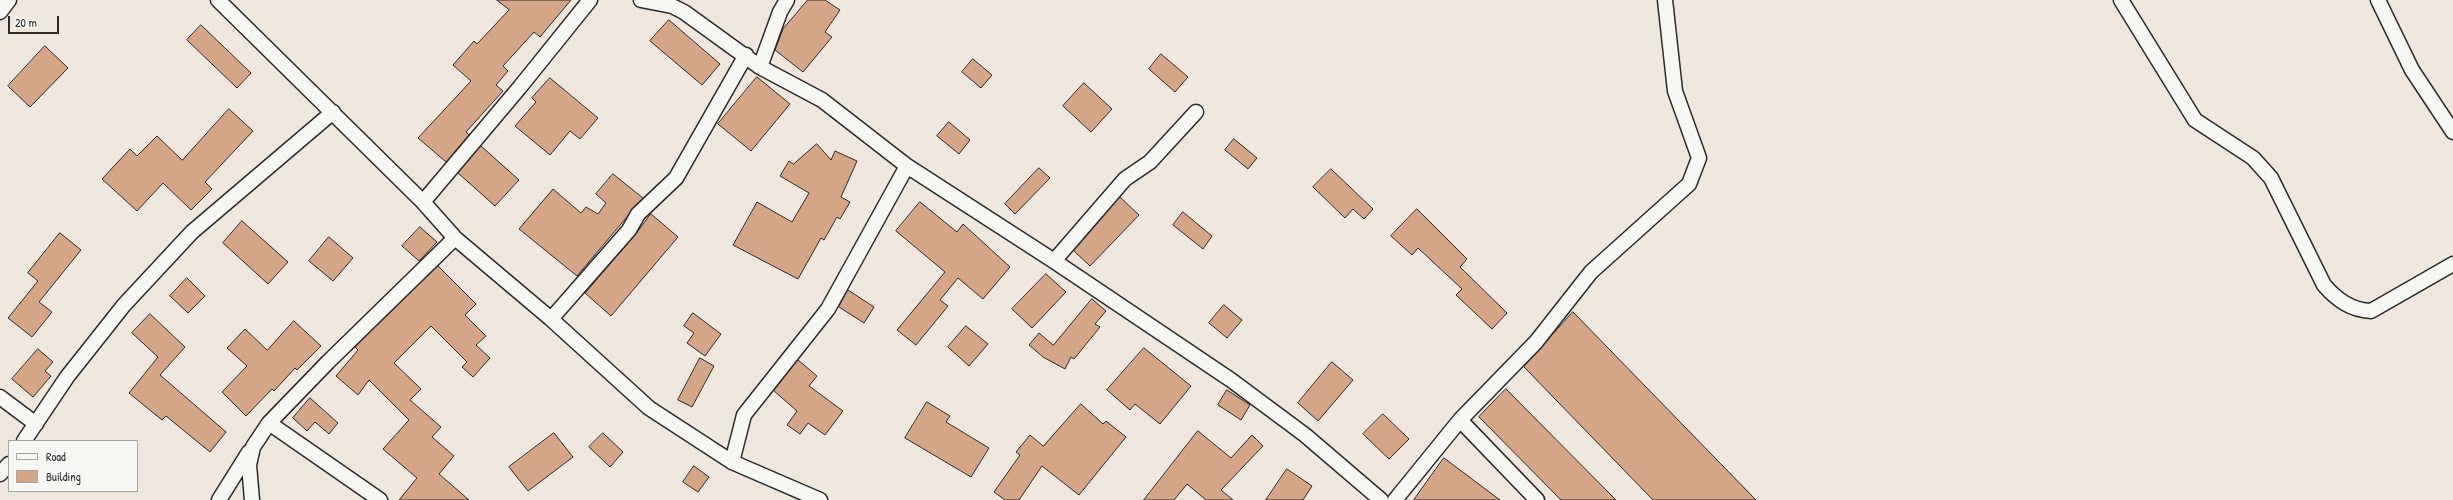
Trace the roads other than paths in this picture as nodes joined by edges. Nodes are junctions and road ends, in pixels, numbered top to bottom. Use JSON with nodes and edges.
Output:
{"nodes":[{"id":1,"x":9,"y":0,"type":"edge"},
{"id":2,"x":218,"y":0,"type":"edge"},
{"id":3,"x":590,"y":0,"type":"edge"},
{"id":4,"x":641,"y":0,"type":"edge"},
{"id":5,"x":787,"y":0,"type":"edge"},
{"id":6,"x":1665,"y":0,"type":"edge"},
{"id":7,"x":2121,"y":0,"type":"edge"},
{"id":8,"x":2378,"y":0,"type":"edge"},
{"id":9,"x":0,"y":12,"type":"edge"},
{"id":10,"x":746,"y":55,"type":"junction"},
{"id":11,"x":760,"y":67,"type":"junction"},
{"id":12,"x":333,"y":112,"type":"junction"},
{"id":13,"x":1196,"y":112,"type":"dead end"},
{"id":14,"x":2453,"y":132,"type":"edge"},
{"id":15,"x":907,"y":166,"type":"junction"},
{"id":16,"x":423,"y":202,"type":"junction"},
{"id":17,"x":455,"y":238,"type":"junction"},
{"id":18,"x":1054,"y":260,"type":"junction"},
{"id":19,"x":2453,"y":264,"type":"edge"},
{"id":20,"x":551,"y":319,"type":"junction"},
{"id":21,"x":0,"y":397,"type":"edge"},
{"id":22,"x":1460,"y":420,"type":"junction"},
{"id":23,"x":36,"y":424,"type":"junction"},
{"id":24,"x":269,"y":424,"type":"junction"},
{"id":25,"x":25,"y":440,"type":"edge"},
{"id":26,"x":253,"y":447,"type":"junction"},
{"id":27,"x":732,"y":462,"type":"junction"},
{"id":28,"x":8,"y":465,"type":"edge"},
{"id":29,"x":0,"y":474,"type":"edge"},
{"id":30,"x":218,"y":500,"type":"edge"},
{"id":31,"x":252,"y":500,"type":"edge"},
{"id":32,"x":380,"y":500,"type":"edge"},
{"id":33,"x":820,"y":500,"type":"edge"},
{"id":34,"x":1381,"y":500,"type":"edge"},
{"id":35,"x":1395,"y":500,"type":"edge"},
{"id":36,"x":1537,"y":500,"type":"edge"}],
"edges":[{"from":1,"to":9,"type":"street"},
{"from":2,"to":12,"type":"street"},
{"from":3,"to":16,"type":"street"},
{"from":4,"to":10,"type":"street"},
{"from":5,"to":11,"type":"street"},
{"from":6,"to":22,"type":"street"},
{"from":7,"to":19,"type":"street"},
{"from":8,"to":14,"type":"street"},
{"from":10,"to":11,"type":"street"},
{"from":10,"to":20,"type":"street"},
{"from":11,"to":15,"type":"street"},
{"from":12,"to":16,"type":"street"},
{"from":12,"to":23,"type":"street"},
{"from":13,"to":18,"type":"street"},
{"from":15,"to":18,"type":"street"},
{"from":15,"to":27,"type":"street"},
{"from":16,"to":17,"type":"street"},
{"from":17,"to":20,"type":"street"},
{"from":17,"to":24,"type":"street"},
{"from":18,"to":34,"type":"street"},
{"from":20,"to":27,"type":"street"},
{"from":21,"to":23,"type":"street"},
{"from":22,"to":35,"type":"street"},
{"from":22,"to":36,"type":"street"},
{"from":23,"to":25,"type":"street"},
{"from":24,"to":26,"type":"street"},
{"from":24,"to":32,"type":"street"},
{"from":26,"to":30,"type":"street"},
{"from":26,"to":31,"type":"street"},
{"from":27,"to":33,"type":"street"},
{"from":28,"to":29,"type":"street"}]}
